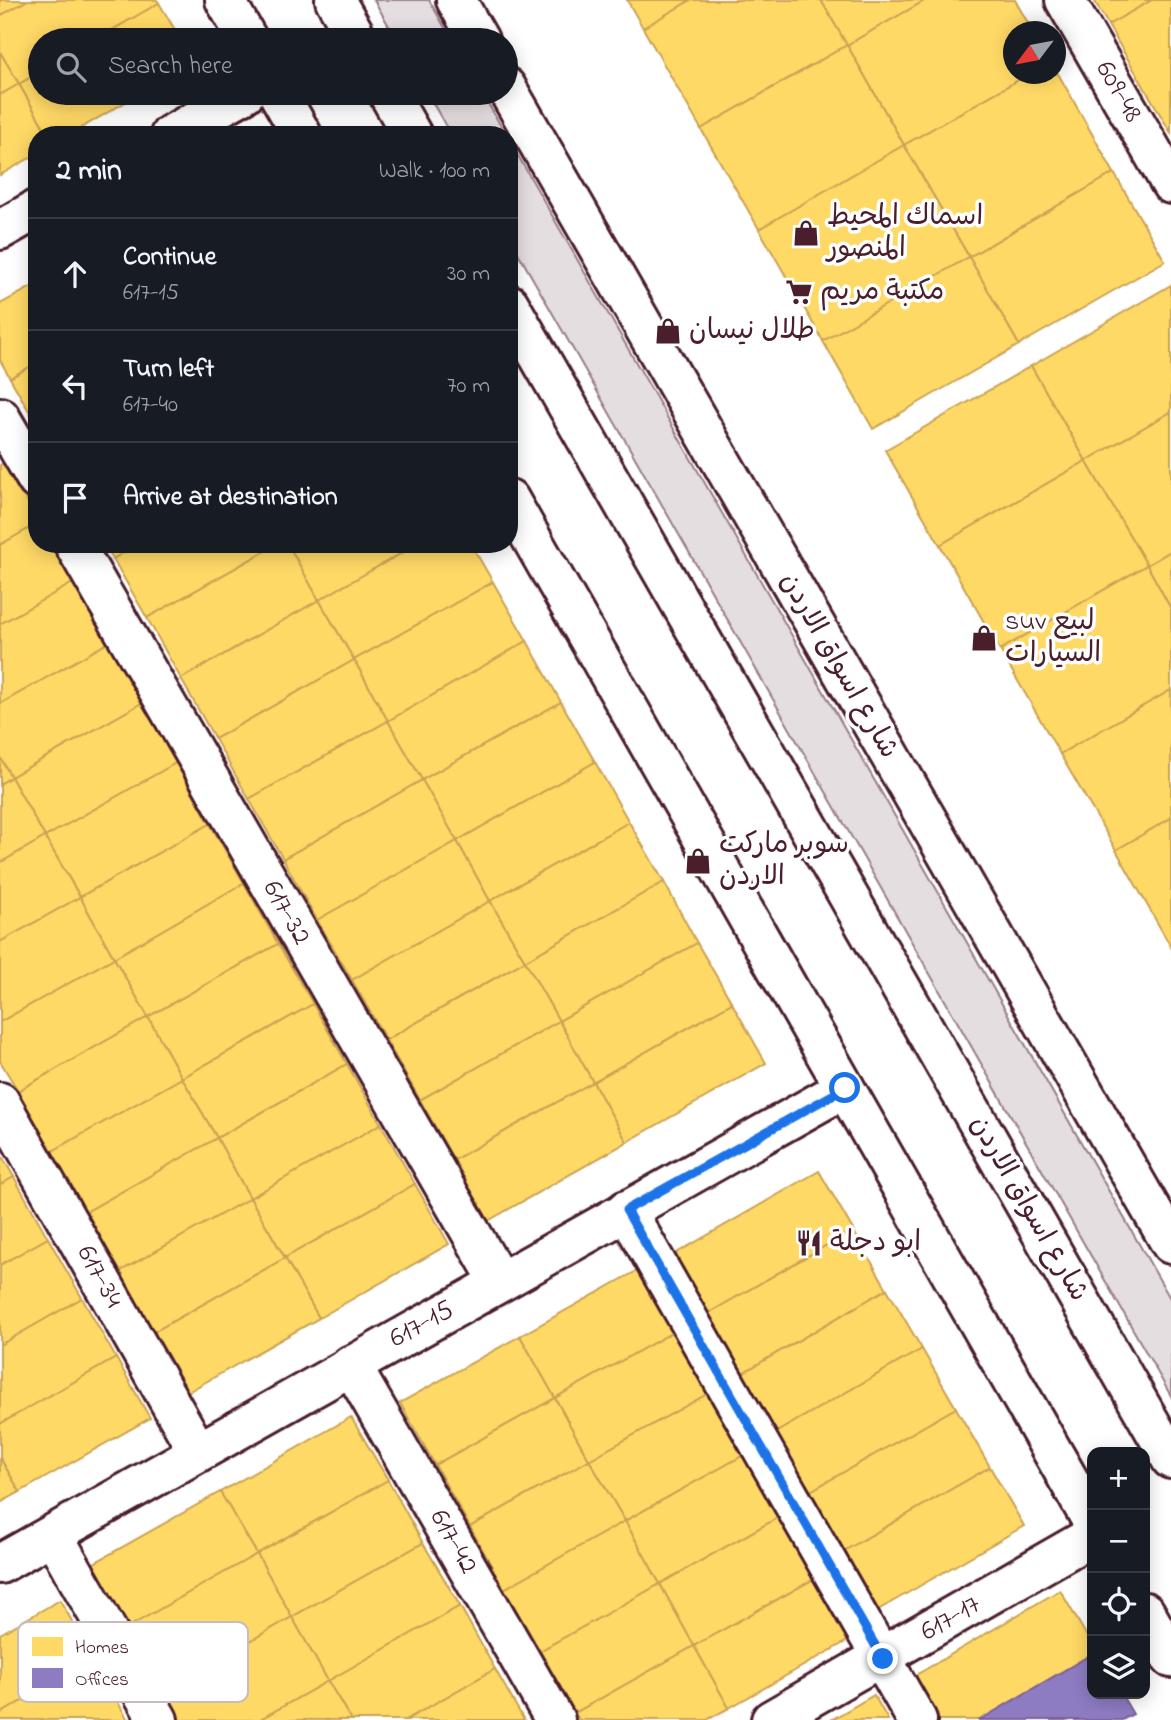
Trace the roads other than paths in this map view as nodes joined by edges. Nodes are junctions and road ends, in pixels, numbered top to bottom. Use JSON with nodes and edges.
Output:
{"nodes":[{"id":1,"x":225,"y":0,"type":"edge"},
{"id":2,"x":335,"y":0,"type":"edge"},
{"id":3,"x":456,"y":0,"type":"edge"},
{"id":4,"x":1066,"y":0,"type":"edge"},
{"id":5,"x":241,"y":28,"type":"edge"},
{"id":6,"x":351,"y":28,"type":"edge"},
{"id":7,"x":472,"y":28,"type":"edge"},
{"id":8,"x":223,"y":105,"type":"edge"},
{"id":9,"x":285,"y":105,"type":"edge"},
{"id":10,"x":395,"y":105,"type":"edge"},
{"id":11,"x":516,"y":105,"type":"edge"},
{"id":12,"x":186,"y":126,"type":"edge"},
{"id":13,"x":297,"y":126,"type":"edge"},
{"id":14,"x":407,"y":126,"type":"edge"},
{"id":15,"x":1171,"y":184,"type":"edge"},
{"id":16,"x":28,"y":214,"type":"edge"},
{"id":17,"x":0,"y":230,"type":"edge"},
{"id":18,"x":518,"y":320,"type":"edge"},
{"id":19,"x":0,"y":417,"type":"edge"},
{"id":20,"x":28,"y":465,"type":"edge"},
{"id":21,"x":518,"y":515,"type":"edge"},
{"id":22,"x":79,"y":553,"type":"edge"},
{"id":23,"x":845,"y":1088,"type":"junction"},
{"id":24,"x":0,"y":1102,"type":"edge"},
{"id":25,"x":626,"y":1210,"type":"junction"},
{"id":26,"x":1171,"y":1244,"type":"edge"},
{"id":27,"x":499,"y":1281,"type":"junction"},
{"id":28,"x":351,"y":1364,"type":"junction"},
{"id":29,"x":198,"y":1452,"type":"junction"},
{"id":30,"x":1171,"y":1459,"type":"edge"},
{"id":31,"x":1087,"y":1512,"type":"edge"},
{"id":32,"x":53,"y":1535,"type":"junction"},
{"id":33,"x":1087,"y":1539,"type":"edge"},
{"id":34,"x":0,"y":1564,"type":"edge"},
{"id":35,"x":1150,"y":1621,"type":"edge"},
{"id":36,"x":102,"y":1622,"type":"edge"},
{"id":37,"x":1171,"y":1658,"type":"edge"},
{"id":38,"x":883,"y":1659,"type":"junction"},
{"id":39,"x":148,"y":1702,"type":"edge"},
{"id":40,"x":158,"y":1720,"type":"edge"},
{"id":41,"x":555,"y":1720,"type":"edge"},
{"id":42,"x":771,"y":1720,"type":"edge"},
{"id":43,"x":917,"y":1720,"type":"edge"}],
"edges":[{"from":1,"to":5,"type":"street"},
{"from":2,"to":6,"type":"street"},
{"from":3,"to":7,"type":"street"},
{"from":4,"to":15,"type":"street","name":"609-48"},
{"from":8,"to":12,"type":"street"},
{"from":9,"to":13,"type":"street"},
{"from":10,"to":14,"type":"street"},
{"from":11,"to":26,"type":"street","name":"شارع اسواق الاردن"},
{"from":16,"to":17,"type":"street"},
{"from":18,"to":30,"type":"street","name":"شارع اسواق الاردن"},
{"from":19,"to":20,"type":"street"},
{"from":21,"to":23,"type":"street"},
{"from":22,"to":27,"type":"street","name":"617-32"},
{"from":23,"to":25,"type":"street","name":"617-15"},
{"from":23,"to":31,"type":"street"},
{"from":24,"to":29,"type":"street","name":"617-34"},
{"from":25,"to":27,"type":"street","name":"617-15"},
{"from":25,"to":38,"type":"street"},
{"from":27,"to":28,"type":"street","name":"617-15"},
{"from":28,"to":29,"type":"street","name":"617-15"},
{"from":28,"to":41,"type":"street","name":"617-42"},
{"from":29,"to":32,"type":"street","name":"617-15"},
{"from":32,"to":34,"type":"street","name":"617-15"},
{"from":32,"to":36,"type":"street"},
{"from":33,"to":38,"type":"street","name":"617-17"},
{"from":35,"to":37,"type":"street"},
{"from":38,"to":42,"type":"street","name":"617-17"},
{"from":38,"to":43,"type":"street"},
{"from":39,"to":40,"type":"street"}]}
